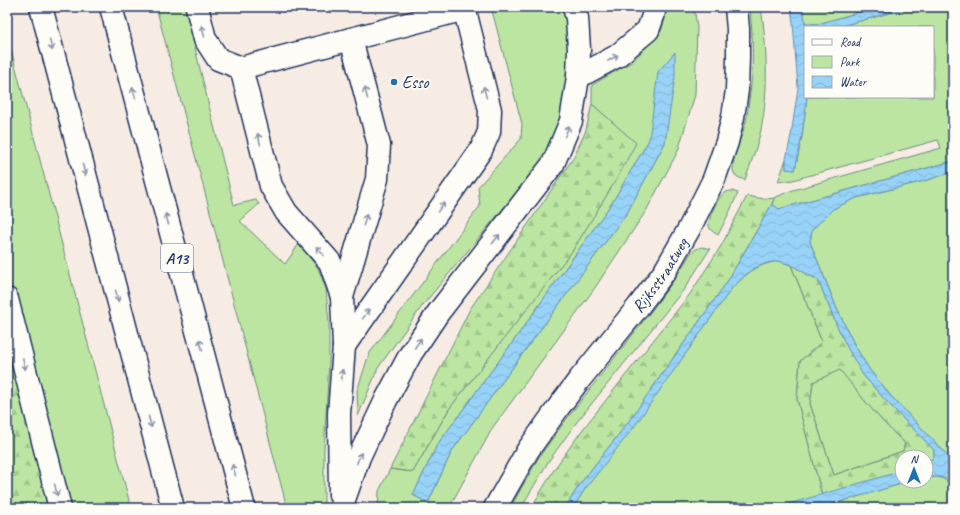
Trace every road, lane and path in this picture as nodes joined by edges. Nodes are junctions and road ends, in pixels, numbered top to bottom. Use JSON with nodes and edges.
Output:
{"nodes":[{"id":1,"x":41,"y":7,"type":"edge"},
{"id":2,"x":111,"y":7,"type":"edge"},
{"id":3,"x":197,"y":7,"type":"edge"},
{"id":4,"x":574,"y":7,"type":"edge"},
{"id":5,"x":655,"y":7,"type":"edge"},
{"id":6,"x":736,"y":7,"type":"edge"},
{"id":7,"x":464,"y":8,"type":"edge"},
{"id":8,"x":351,"y":39,"type":"junction"},
{"id":9,"x":241,"y":68,"type":"junction"},
{"id":10,"x":578,"y":76,"type":"junction"},
{"id":11,"x":342,"y":297,"type":"junction"},
{"id":12,"x":7,"y":299,"type":"edge"},
{"id":13,"x":344,"y":346,"type":"junction"},
{"id":14,"x":60,"y":508,"type":"edge"},
{"id":15,"x":173,"y":508,"type":"edge"},
{"id":16,"x":244,"y":508,"type":"edge"},
{"id":17,"x":340,"y":508,"type":"edge"},
{"id":18,"x":495,"y":508,"type":"edge"}],
"edges":[{"from":1,"to":15,"type":"main road","one_way":true},
{"from":16,"to":2,"type":"main road","number":"A13","one_way":true},
{"from":9,"to":3,"type":"main road","one_way":true},
{"from":4,"to":10,"type":"main road"},
{"from":10,"to":5,"type":"main road","one_way":true},
{"from":6,"to":18,"type":"main road","name":"Rijksstraatweg"},
{"from":7,"to":8,"type":"main road"},
{"from":13,"to":7,"type":"main road","one_way":true},
{"from":8,"to":9,"type":"main road"},
{"from":11,"to":8,"type":"main road","one_way":true},
{"from":11,"to":9,"type":"main road","one_way":true},
{"from":17,"to":10,"type":"main road","one_way":true},
{"from":11,"to":13,"type":"main road"},
{"from":12,"to":14,"type":"main road","one_way":true},
{"from":17,"to":13,"type":"main road","one_way":true}]}
